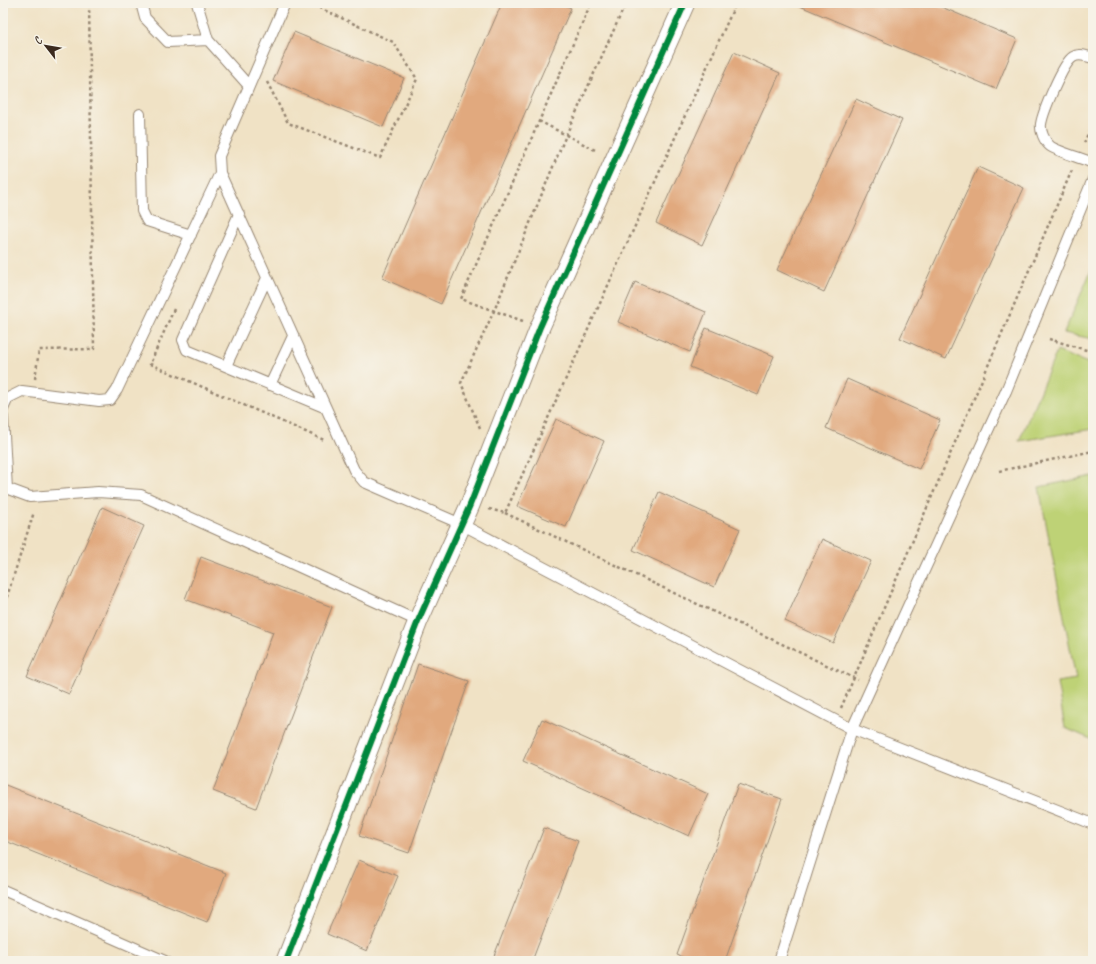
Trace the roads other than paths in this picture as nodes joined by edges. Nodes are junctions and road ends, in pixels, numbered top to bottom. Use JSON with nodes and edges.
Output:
{"nodes":[{"id":1,"x":141,"y":3,"type":"edge"},
{"id":2,"x":197,"y":3,"type":"edge"},
{"id":3,"x":285,"y":3,"type":"edge"},
{"id":4,"x":685,"y":3,"type":"edge"},
{"id":5,"x":208,"y":40,"type":"junction"},
{"id":6,"x":1093,"y":58,"type":"edge"},
{"id":7,"x":249,"y":86,"type":"junction"},
{"id":8,"x":140,"y":114,"type":"dead end"},
{"id":9,"x":1093,"y":162,"type":"edge"},
{"id":10,"x":220,"y":173,"type":"junction"},
{"id":11,"x":1093,"y":179,"type":"edge"},
{"id":12,"x":239,"y":214,"type":"junction"},
{"id":13,"x":191,"y":235,"type":"junction"},
{"id":14,"x":267,"y":278,"type":"junction"},
{"id":15,"x":294,"y":336,"type":"junction"},
{"id":16,"x":226,"y":366,"type":"junction"},
{"id":17,"x":270,"y":385,"type":"junction"},
{"id":18,"x":326,"y":408,"type":"junction"},
{"id":19,"x":3,"y":409,"type":"edge"},
{"id":20,"x":3,"y":417,"type":"edge"},
{"id":21,"x":5,"y":488,"type":"edge"},
{"id":22,"x":461,"y":524,"type":"junction"},
{"id":23,"x":418,"y":621,"type":"junction"},
{"id":24,"x":852,"y":729,"type":"junction"},
{"id":25,"x":1093,"y":824,"type":"edge"},
{"id":26,"x":3,"y":890,"type":"edge"},
{"id":27,"x":165,"y":961,"type":"edge"},
{"id":28,"x":286,"y":961,"type":"edge"},
{"id":29,"x":779,"y":961,"type":"edge"}],
"edges":[{"from":1,"to":5,"type":"lane"},
{"from":2,"to":5,"type":"lane"},
{"from":3,"to":7,"type":"lane"},
{"from":4,"to":22,"type":"street"},
{"from":5,"to":7,"type":"lane"},
{"from":6,"to":9,"type":"lane"},
{"from":7,"to":10,"type":"lane"},
{"from":8,"to":13,"type":"lane"},
{"from":10,"to":12,"type":"lane"},
{"from":10,"to":13,"type":"lane"},
{"from":11,"to":24,"type":"lane"},
{"from":12,"to":14,"type":"lane"},
{"from":12,"to":16,"type":"lane"},
{"from":13,"to":19,"type":"lane"},
{"from":14,"to":15,"type":"lane"},
{"from":14,"to":16,"type":"lane"},
{"from":15,"to":17,"type":"lane"},
{"from":15,"to":18,"type":"lane"},
{"from":16,"to":17,"type":"lane"},
{"from":17,"to":18,"type":"lane"},
{"from":18,"to":22,"type":"lane"},
{"from":20,"to":21,"type":"lane"},
{"from":21,"to":23,"type":"lane"},
{"from":22,"to":23,"type":"street"},
{"from":22,"to":24,"type":"lane"},
{"from":23,"to":28,"type":"street"},
{"from":24,"to":25,"type":"lane"},
{"from":24,"to":29,"type":"lane"},
{"from":26,"to":27,"type":"lane"}]}
